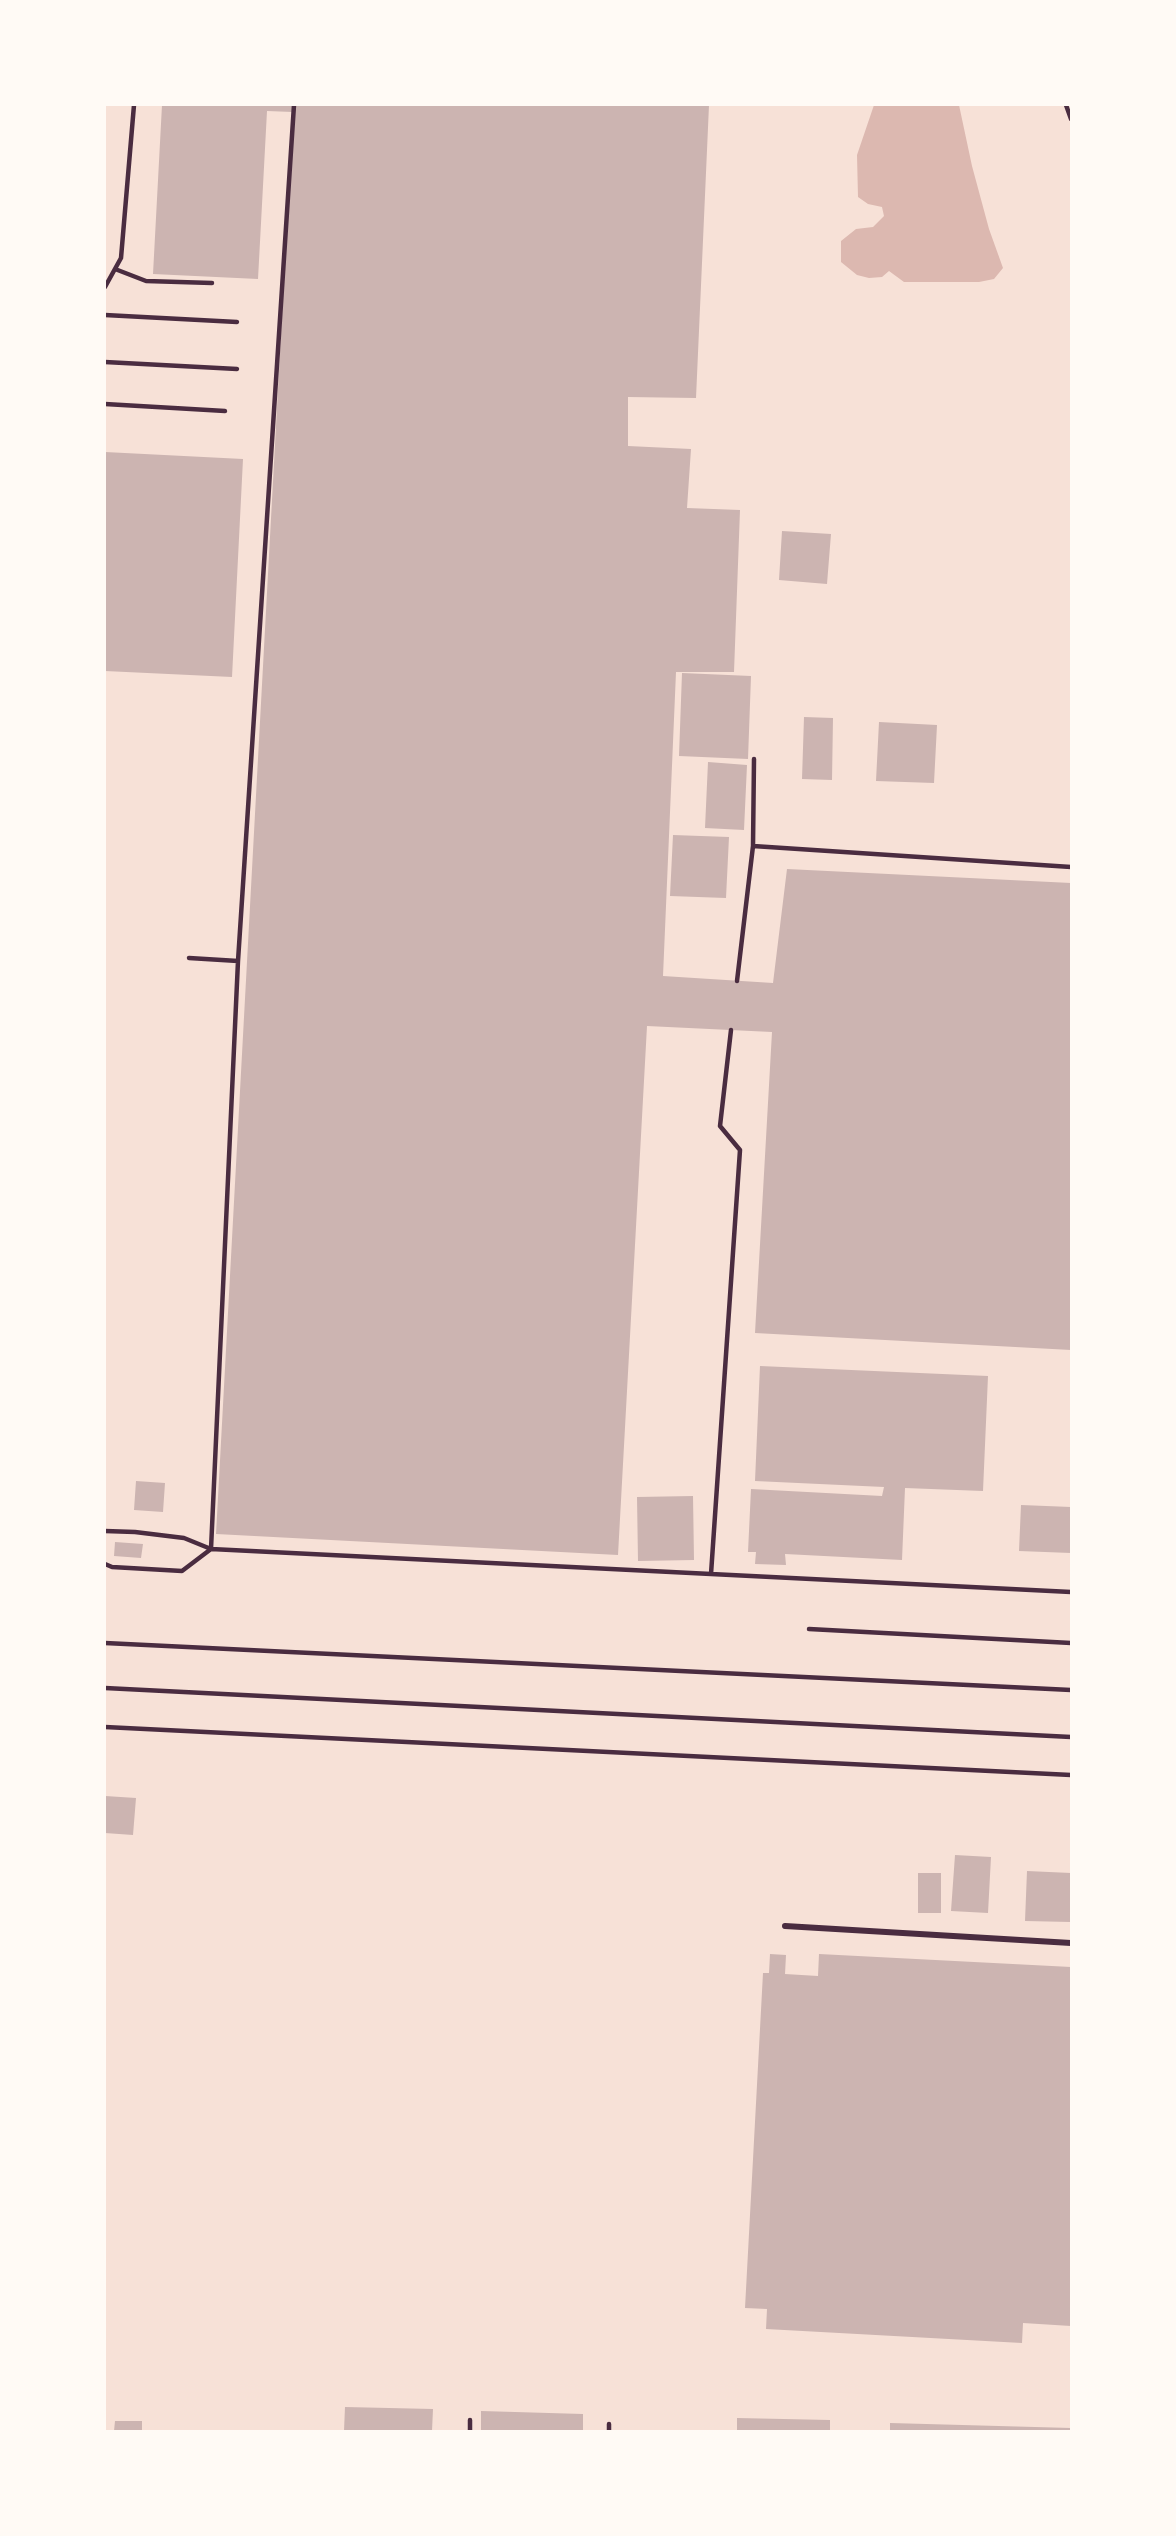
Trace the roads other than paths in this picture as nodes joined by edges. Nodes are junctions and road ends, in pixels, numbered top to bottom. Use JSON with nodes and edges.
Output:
{"nodes":[{"id":1,"x":134,"y":105,"type":"edge"},
{"id":2,"x":294,"y":105,"type":"edge"},
{"id":3,"x":1066,"y":105,"type":"edge"},
{"id":4,"x":1071,"y":118,"type":"edge"},
{"id":5,"x":115,"y":269,"type":"junction"},
{"id":6,"x":212,"y":283,"type":"dead end"},
{"id":7,"x":105,"y":287,"type":"edge"},
{"id":8,"x":105,"y":315,"type":"edge"},
{"id":9,"x":237,"y":322,"type":"dead end"},
{"id":10,"x":105,"y":362,"type":"edge"},
{"id":11,"x":237,"y":369,"type":"dead end"},
{"id":12,"x":105,"y":404,"type":"edge"},
{"id":13,"x":225,"y":411,"type":"dead end"},
{"id":14,"x":754,"y":759,"type":"dead end"},
{"id":15,"x":753,"y":846,"type":"junction"},
{"id":16,"x":1071,"y":867,"type":"edge"},
{"id":17,"x":189,"y":958,"type":"dead end"},
{"id":18,"x":238,"y":962,"type":"junction"},
{"id":19,"x":737,"y":981,"type":"dead end"},
{"id":20,"x":731,"y":1030,"type":"dead end"},
{"id":21,"x":105,"y":1531,"type":"edge"},
{"id":22,"x":211,"y":1549,"type":"junction"},
{"id":23,"x":105,"y":1564,"type":"edge"},
{"id":24,"x":711,"y":1574,"type":"junction"},
{"id":25,"x":1071,"y":1592,"type":"edge"},
{"id":26,"x":809,"y":1629,"type":"dead end"},
{"id":27,"x":105,"y":1643,"type":"edge"},
{"id":28,"x":1071,"y":1643,"type":"edge"},
{"id":29,"x":105,"y":1688,"type":"edge"},
{"id":30,"x":1071,"y":1690,"type":"edge"},
{"id":31,"x":105,"y":1727,"type":"edge"},
{"id":32,"x":1071,"y":1737,"type":"edge"},
{"id":33,"x":1071,"y":1775,"type":"edge"},
{"id":34,"x":785,"y":1926,"type":"dead end"},
{"id":35,"x":1071,"y":1943,"type":"edge"},
{"id":36,"x":470,"y":2420,"type":"dead end"},
{"id":37,"x":609,"y":2424,"type":"dead end"},
{"id":38,"x":470,"y":2431,"type":"edge"},
{"id":39,"x":609,"y":2431,"type":"edge"}],
"edges":[{"from":1,"to":5,"type":"lane"},
{"from":2,"to":18,"type":"lane"},
{"from":3,"to":4,"type":"lane"},
{"from":5,"to":6,"type":"lane"},
{"from":5,"to":7,"type":"lane"},
{"from":8,"to":9,"type":"lane"},
{"from":10,"to":11,"type":"lane"},
{"from":12,"to":13,"type":"lane"},
{"from":14,"to":15,"type":"lane"},
{"from":15,"to":16,"type":"lane"},
{"from":15,"to":19,"type":"lane"},
{"from":17,"to":18,"type":"lane"},
{"from":18,"to":22,"type":"lane"},
{"from":20,"to":24,"type":"lane"},
{"from":21,"to":22,"type":"lane"},
{"from":22,"to":23,"type":"lane"},
{"from":22,"to":24,"type":"lane"},
{"from":24,"to":25,"type":"lane"},
{"from":26,"to":28,"type":"lane"},
{"from":27,"to":30,"type":"lane"},
{"from":29,"to":32,"type":"lane"},
{"from":31,"to":33,"type":"lane"},
{"from":34,"to":35,"type":"street"},
{"from":36,"to":38,"type":"lane"},
{"from":37,"to":39,"type":"lane"}]}
